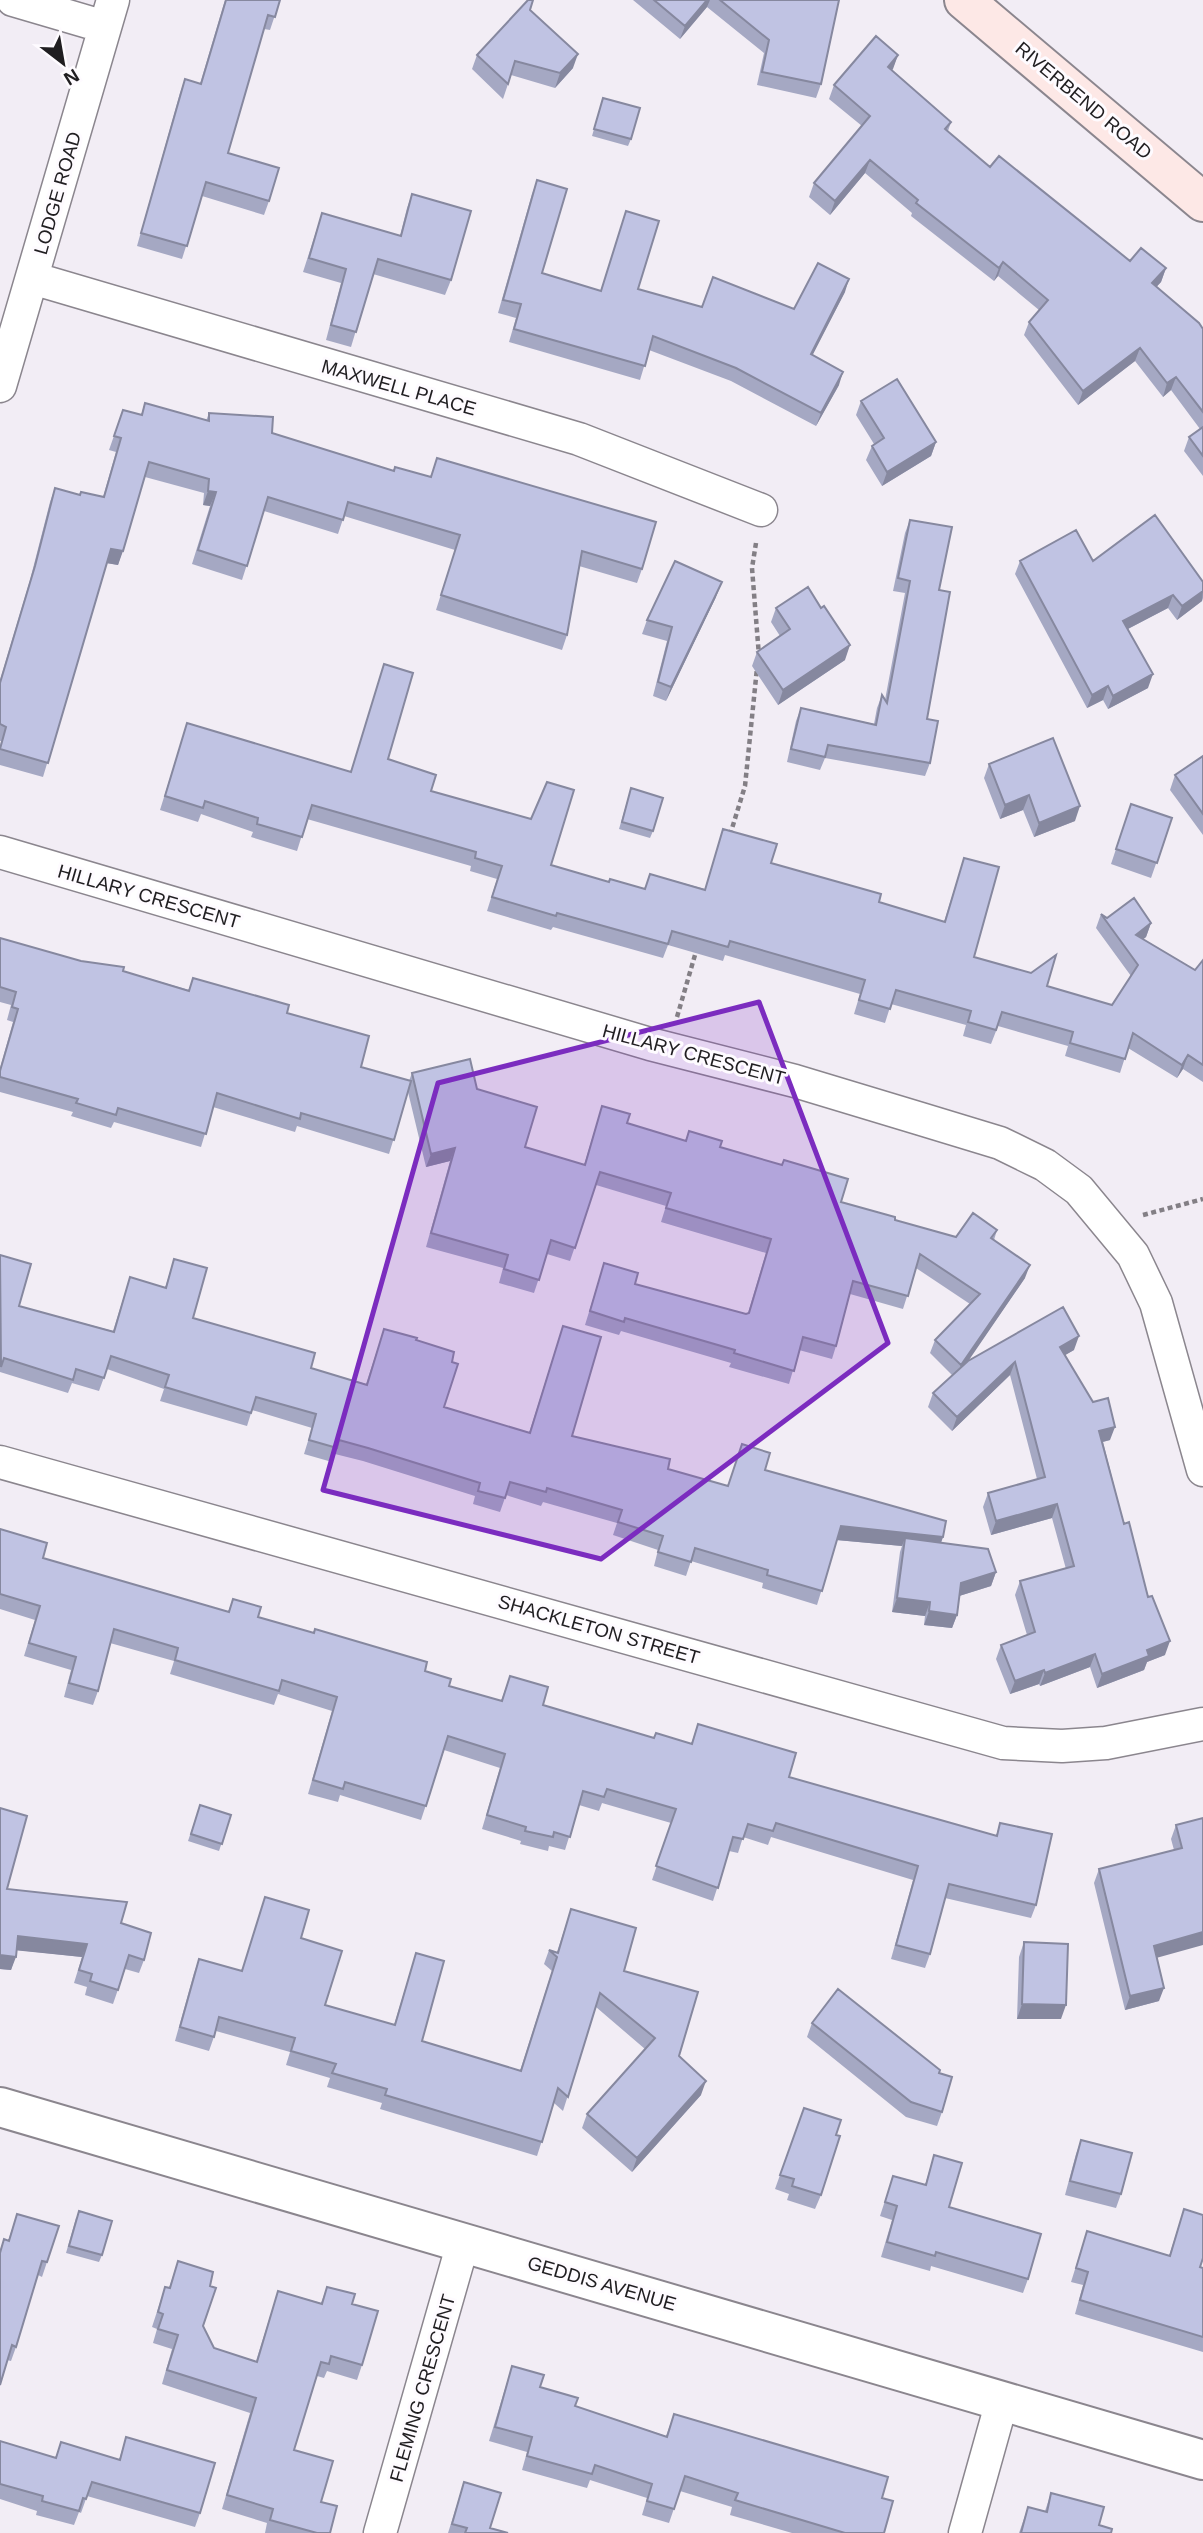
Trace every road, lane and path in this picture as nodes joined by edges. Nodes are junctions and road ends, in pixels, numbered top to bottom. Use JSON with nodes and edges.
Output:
{"nodes":[{"id":1,"x":13,"y":0,"type":"edge"},
{"id":2,"x":964,"y":0,"type":"edge"},
{"id":3,"x":109,"y":14,"type":"edge"},
{"id":4,"x":1203,"y":202,"type":"edge"},
{"id":5,"x":32,"y":278,"type":"junction"},
{"id":6,"x":0,"y":386,"type":"edge"},
{"id":7,"x":761,"y":510,"type":"joint"},
{"id":8,"x":729,"y":840,"type":"edge"},
{"id":9,"x":0,"y":852,"type":"edge"},
{"id":10,"x":698,"y":946,"type":"edge"},
{"id":11,"x":668,"y":1048,"type":"junction"},
{"id":12,"x":1203,"y":1199,"type":"edge"},
{"id":13,"x":1109,"y":1224,"type":"junction"},
{"id":14,"x":0,"y":1462,"type":"edge"},
{"id":15,"x":1203,"y":1470,"type":"edge"},
{"id":16,"x":1203,"y":1724,"type":"edge"},
{"id":17,"x":0,"y":2107,"type":"edge"},
{"id":18,"x":463,"y":2243,"type":"junction"},
{"id":19,"x":1002,"y":2401,"type":"junction"},
{"id":20,"x":1203,"y":2460,"type":"edge"},
{"id":21,"x":380,"y":2533,"type":"edge"},
{"id":22,"x":965,"y":2533,"type":"edge"}],
"edges":[{"from":1,"to":3,"type":"street"},
{"from":2,"to":4,"type":"main road","name":"RIVERBEND ROAD"},
{"from":3,"to":5,"type":"street","name":"LODGE ROAD"},
{"from":5,"to":6,"type":"street","name":"LODGE ROAD"},
{"from":5,"to":7,"type":"street","name":"MAXWELL PLACE"},
{"from":7,"to":8,"type":"path"},
{"from":9,"to":11,"type":"street","name":"HILLARY CRESCENT"},
{"from":10,"to":11,"type":"path"},
{"from":11,"to":13,"type":"street","name":"HILLARY CRESCENT"},
{"from":12,"to":13,"type":"path"},
{"from":13,"to":15,"type":"street","name":"HILLARY CRESCENT"},
{"from":14,"to":16,"type":"street","name":"SHACKLETON STREET"},
{"from":17,"to":18,"type":"street","name":"GEDDIS AVENUE"},
{"from":18,"to":19,"type":"street","name":"GEDDIS AVENUE"},
{"from":18,"to":21,"type":"street","name":"FLEMING CRESCENT"},
{"from":19,"to":20,"type":"street","name":"GEDDIS AVENUE"},
{"from":19,"to":22,"type":"street"}]}
